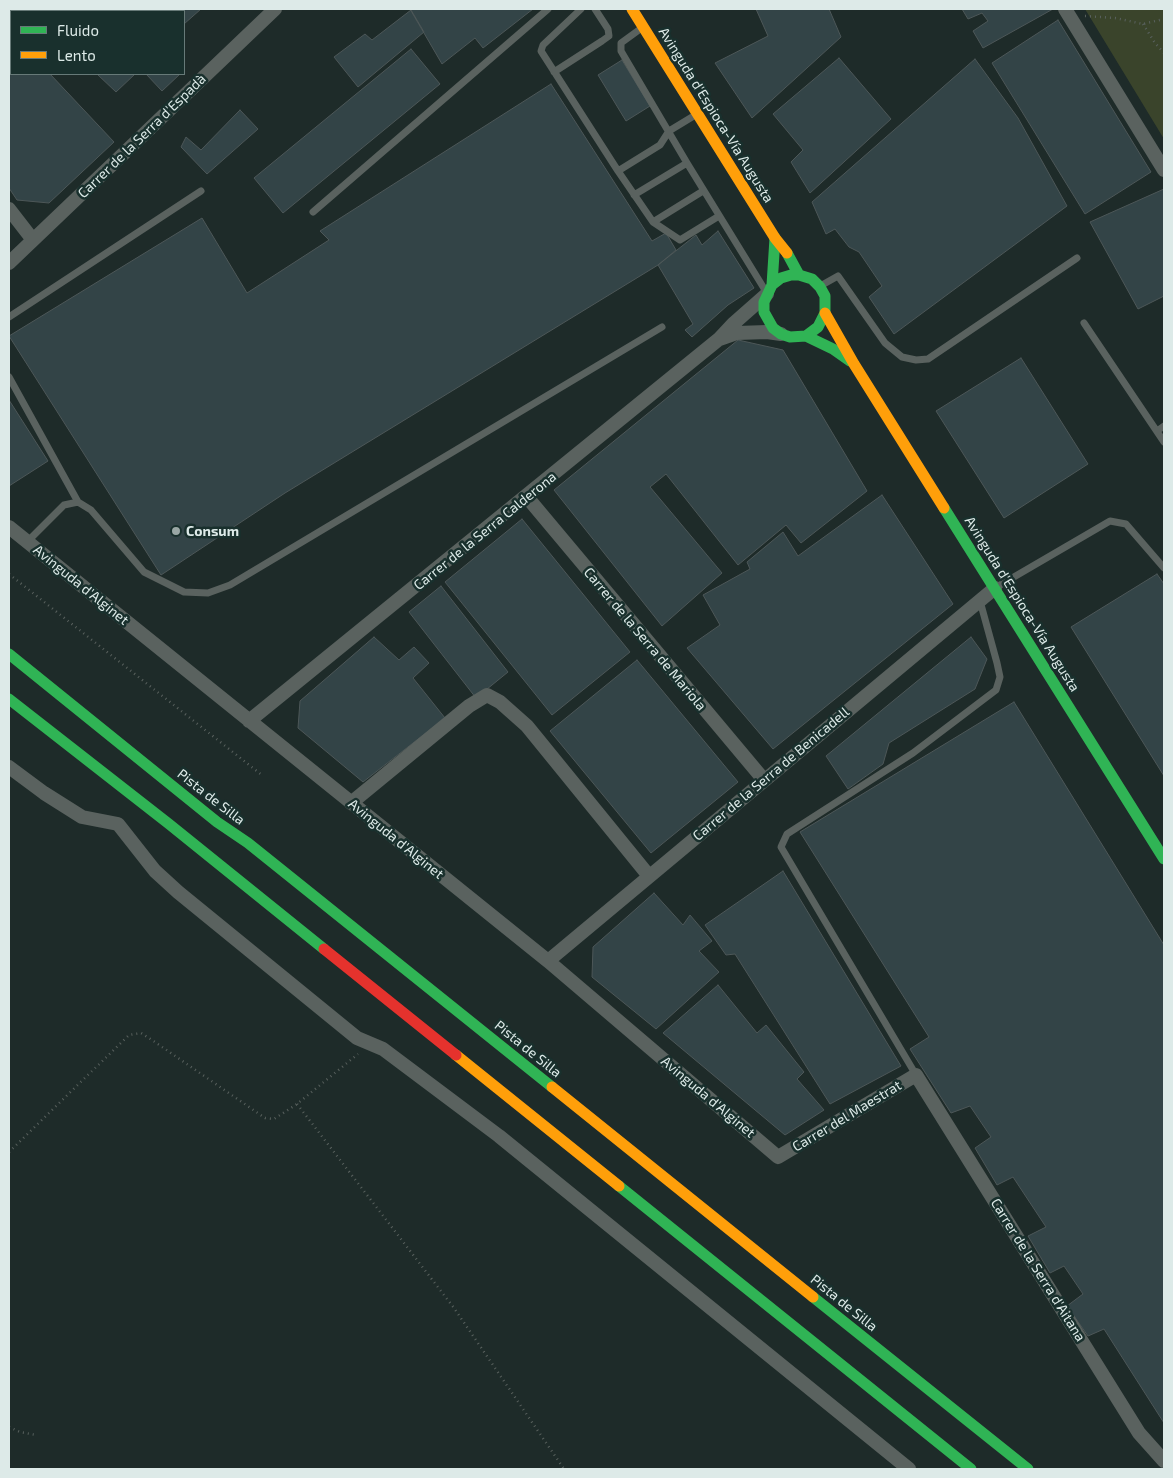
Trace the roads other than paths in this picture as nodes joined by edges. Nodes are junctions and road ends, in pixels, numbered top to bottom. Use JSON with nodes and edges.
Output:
{"nodes":[{"id":1,"x":275,"y":9,"type":"edge"},
{"id":2,"x":548,"y":9,"type":"edge"},
{"id":3,"x":581,"y":9,"type":"edge"},
{"id":4,"x":595,"y":9,"type":"edge"},
{"id":5,"x":632,"y":9,"type":"edge"},
{"id":6,"x":1066,"y":12,"type":"edge"},
{"id":7,"x":643,"y":27,"type":"junction"},
{"id":8,"x":554,"y":72,"type":"junction"},
{"id":9,"x":697,"y":114,"type":"junction"},
{"id":10,"x":669,"y":131,"type":"junction"},
{"id":11,"x":687,"y":164,"type":"junction"},
{"id":12,"x":1164,"y":170,"type":"edge"},
{"id":13,"x":618,"y":171,"type":"junction"},
{"id":14,"x":201,"y":191,"type":"dead end"},
{"id":15,"x":703,"y":191,"type":"junction"},
{"id":16,"x":634,"y":195,"type":"junction"},
{"id":17,"x":9,"y":209,"type":"edge"},
{"id":18,"x":313,"y":212,"type":"dead end"},
{"id":19,"x":719,"y":216,"type":"junction"},
{"id":20,"x":653,"y":222,"type":"junction"},
{"id":21,"x":775,"y":238,"type":"junction"},
{"id":22,"x":33,"y":240,"type":"junction"},
{"id":23,"x":1077,"y":258,"type":"dead end"},
{"id":24,"x":9,"y":263,"type":"edge"},
{"id":25,"x":799,"y":275,"type":"junction"},
{"id":26,"x":820,"y":287,"type":"junction"},
{"id":27,"x":769,"y":289,"type":"junction"},
{"id":28,"x":825,"y":313,"type":"junction"},
{"id":29,"x":9,"y":317,"type":"edge"},
{"id":30,"x":1084,"y":324,"type":"dead end"},
{"id":31,"x":662,"y":328,"type":"dead end"},
{"id":32,"x":781,"y":334,"type":"junction"},
{"id":33,"x":806,"y":336,"type":"junction"},
{"id":34,"x":719,"y":339,"type":"junction"},
{"id":35,"x":854,"y":364,"type":"junction"},
{"id":36,"x":9,"y":377,"type":"edge"},
{"id":37,"x":1164,"y":426,"type":"edge"},
{"id":38,"x":1157,"y":431,"type":"junction"},
{"id":39,"x":1164,"y":442,"type":"edge"},
{"id":40,"x":527,"y":497,"type":"junction"},
{"id":41,"x":78,"y":502,"type":"junction"},
{"id":42,"x":9,"y":528,"type":"edge"},
{"id":43,"x":27,"y":542,"type":"junction"},
{"id":44,"x":1164,"y":568,"type":"edge"},
{"id":45,"x":995,"y":588,"type":"junction"},
{"id":46,"x":980,"y":601,"type":"junction"},
{"id":47,"x":9,"y":654,"type":"edge"},
{"id":48,"x":9,"y":699,"type":"edge"},
{"id":49,"x":249,"y":721,"type":"junction"},
{"id":50,"x":9,"y":767,"type":"edge"},
{"id":51,"x":764,"y":780,"type":"junction"},
{"id":52,"x":351,"y":803,"type":"junction"},
{"id":53,"x":231,"y":819,"type":"dead end"},
{"id":54,"x":248,"y":843,"type":"junction"},
{"id":55,"x":1164,"y":859,"type":"edge"},
{"id":56,"x":649,"y":876,"type":"junction"},
{"id":57,"x":548,"y":961,"type":"junction"},
{"id":58,"x":916,"y":1075,"type":"junction"},
{"id":59,"x":778,"y":1157,"type":"joint"},
{"id":60,"x":1164,"y":1461,"type":"edge"},
{"id":61,"x":909,"y":1469,"type":"edge"},
{"id":62,"x":971,"y":1469,"type":"edge"},
{"id":63,"x":1028,"y":1469,"type":"edge"}],
"edges":[{"from":1,"to":22,"type":"street","name":"Carrer de la Serra d'Espadà"},
{"from":2,"to":18,"type":"lane"},
{"from":3,"to":8,"type":"lane"},
{"from":4,"to":8,"type":"lane"},
{"from":5,"to":7,"type":"main road","name":"Avinguda d'Espioca-Vía Augusta"},
{"from":6,"to":12,"type":"street"},
{"from":7,"to":9,"type":"main road","name":"Avinguda d'Espioca-Vía Augusta"},
{"from":7,"to":10,"type":"lane"},
{"from":8,"to":13,"type":"lane"},
{"from":9,"to":10,"type":"lane"},
{"from":9,"to":21,"type":"main road","name":"Avinguda d'Espioca-Vía Augusta"},
{"from":10,"to":11,"type":"lane"},
{"from":10,"to":13,"type":"lane"},
{"from":11,"to":15,"type":"lane"},
{"from":11,"to":16,"type":"lane"},
{"from":13,"to":16,"type":"lane"},
{"from":14,"to":29,"type":"lane"},
{"from":15,"to":19,"type":"lane"},
{"from":15,"to":20,"type":"lane"},
{"from":16,"to":20,"type":"lane"},
{"from":17,"to":22,"type":"street"},
{"from":19,"to":20,"type":"lane"},
{"from":19,"to":27,"type":"lane"},
{"from":21,"to":25,"type":"main road","name":"Avinguda d'Espioca-Vía Augusta"},
{"from":21,"to":27,"type":"main road"},
{"from":22,"to":24,"type":"street","name":"Carrer de la Serra d'Espadà"},
{"from":23,"to":26,"type":"lane"},
{"from":25,"to":26,"type":"main road"},
{"from":25,"to":27,"type":"main road"},
{"from":26,"to":28,"type":"main road"},
{"from":27,"to":32,"type":"main road"},
{"from":27,"to":34,"type":"street","name":"Carrer de la Serra Calderona"},
{"from":28,"to":33,"type":"main road"},
{"from":28,"to":35,"type":"main road","name":"Avinguda d'Espioca-Vía Augusta"},
{"from":30,"to":38,"type":"lane"},
{"from":31,"to":41,"type":"lane"},
{"from":32,"to":33,"type":"main road"},
{"from":32,"to":34,"type":"street","name":"Carrer de la Serra Calderona"},
{"from":33,"to":35,"type":"main road"},
{"from":34,"to":40,"type":"street","name":"Carrer de la Serra Calderona"},
{"from":35,"to":45,"type":"main road","name":"Avinguda d'Espioca-Vía Augusta"},
{"from":36,"to":41,"type":"lane"},
{"from":37,"to":38,"type":"lane"},
{"from":38,"to":39,"type":"lane"},
{"from":40,"to":49,"type":"street","name":"Carrer de la Serra Calderona"},
{"from":40,"to":51,"type":"street","name":"Carrer de la Serra de Mariola"},
{"from":41,"to":43,"type":"lane"},
{"from":42,"to":43,"type":"street","name":"Avinguda d'Alginet"},
{"from":43,"to":49,"type":"street","name":"Avinguda d'Alginet"},
{"from":44,"to":45,"type":"lane"},
{"from":45,"to":46,"type":"street","name":"Carrer de la Serra de Benicadell"},
{"from":45,"to":55,"type":"main road","name":"Avinguda d'Espioca-Vía Augusta"},
{"from":46,"to":51,"type":"street","name":"Carrer de la Serra de Benicadell"},
{"from":46,"to":58,"type":"lane"},
{"from":47,"to":54,"type":"main road","name":"Pista de Silla"},
{"from":48,"to":62,"type":"main road"},
{"from":49,"to":52,"type":"street","name":"Avinguda d'Alginet"},
{"from":50,"to":61,"type":"street"},
{"from":51,"to":56,"type":"street","name":"Carrer de la Serra de Benicadell"},
{"from":52,"to":56,"type":"street"},
{"from":52,"to":57,"type":"street","name":"Avinguda d'Alginet"},
{"from":53,"to":54,"type":"main road"},
{"from":54,"to":63,"type":"main road","name":"Pista de Silla"},
{"from":56,"to":57,"type":"street","name":"Carrer de la Serra de Benicadell"},
{"from":57,"to":59,"type":"street","name":"Avinguda d'Alginet"},
{"from":58,"to":59,"type":"street","name":"Carrer del Maestrat"},
{"from":58,"to":60,"type":"street","name":"Carrer de la Serra d'Aitana"}]}
